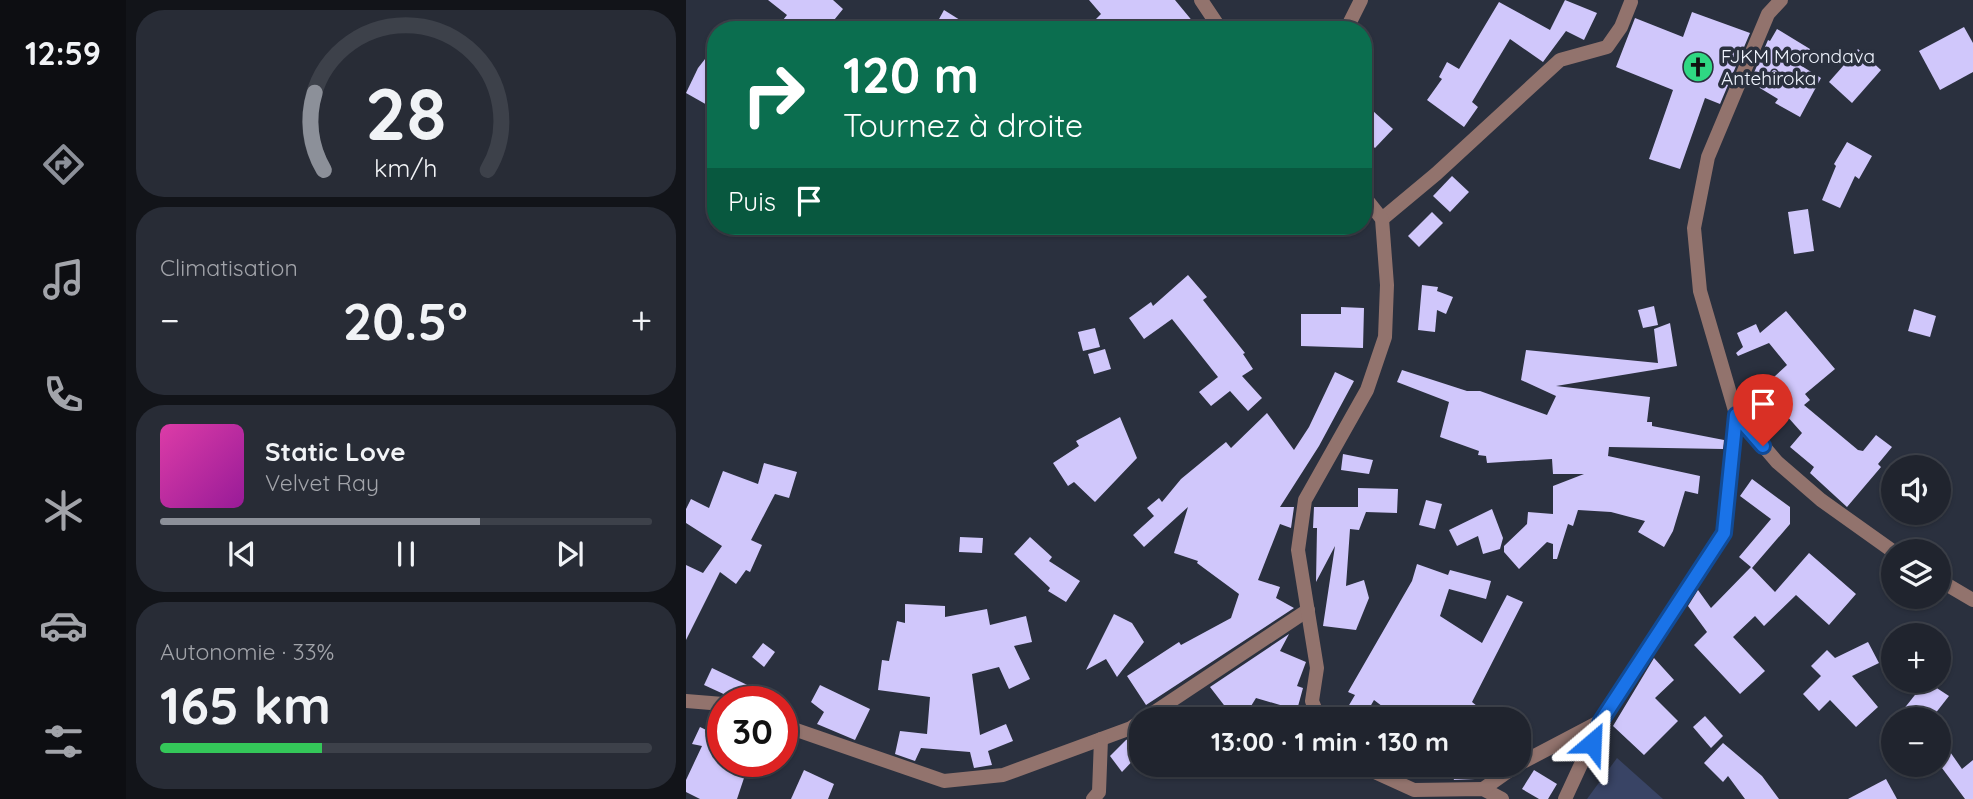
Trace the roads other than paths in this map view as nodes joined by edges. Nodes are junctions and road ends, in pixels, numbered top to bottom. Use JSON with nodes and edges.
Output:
{"nodes":[{"id":1,"x":1201,"y":0,"type":"edge"},
{"id":2,"x":1361,"y":0,"type":"edge"},
{"id":3,"x":1781,"y":0,"type":"edge"},
{"id":4,"x":1631,"y":2,"type":"edge"},
{"id":5,"x":1215,"y":21,"type":"edge"},
{"id":6,"x":1350,"y":21,"type":"edge"},
{"id":7,"x":1372,"y":206,"type":"edge"},
{"id":8,"x":1382,"y":219,"type":"junction"},
{"id":9,"x":1736,"y":415,"type":"junction"},
{"id":10,"x":1881,"y":542,"type":"edge"},
{"id":11,"x":1951,"y":587,"type":"edge"},
{"id":12,"x":1973,"y":600,"type":"edge"},
{"id":13,"x":1308,"y":610,"type":"junction"},
{"id":14,"x":686,"y":701,"type":"edge"},
{"id":15,"x":707,"y":703,"type":"edge"},
{"id":16,"x":1162,"y":707,"type":"edge"},
{"id":17,"x":1314,"y":707,"type":"edge"},
{"id":18,"x":1601,"y":721,"type":"junction"},
{"id":19,"x":1129,"y":726,"type":"edge"},
{"id":20,"x":798,"y":731,"type":"edge"},
{"id":21,"x":1101,"y":739,"type":"junction"},
{"id":22,"x":1531,"y":757,"type":"edge"},
{"id":23,"x":1385,"y":777,"type":"edge"},
{"id":24,"x":1504,"y":777,"type":"edge"},
{"id":25,"x":1485,"y":794,"type":"edge"},
{"id":26,"x":1093,"y":799,"type":"edge"},
{"id":27,"x":1502,"y":799,"type":"edge"},
{"id":28,"x":1564,"y":799,"type":"edge"}],
"edges":[{"from":1,"to":5,"type":"street"},
{"from":2,"to":6,"type":"street"},
{"from":3,"to":9,"type":"street"},
{"from":4,"to":8,"type":"street"},
{"from":7,"to":8,"type":"street"},
{"from":8,"to":13,"type":"street"},
{"from":9,"to":10,"type":"street"},
{"from":9,"to":18,"type":"street"},
{"from":11,"to":12,"type":"street"},
{"from":13,"to":16,"type":"street"},
{"from":13,"to":17,"type":"street"},
{"from":14,"to":15,"type":"street"},
{"from":18,"to":22,"type":"street"},
{"from":18,"to":28,"type":"street"},
{"from":19,"to":21,"type":"street"},
{"from":20,"to":21,"type":"street"},
{"from":21,"to":26,"type":"street"},
{"from":23,"to":25,"type":"street"},
{"from":24,"to":25,"type":"street"},
{"from":25,"to":27,"type":"street"}]}
